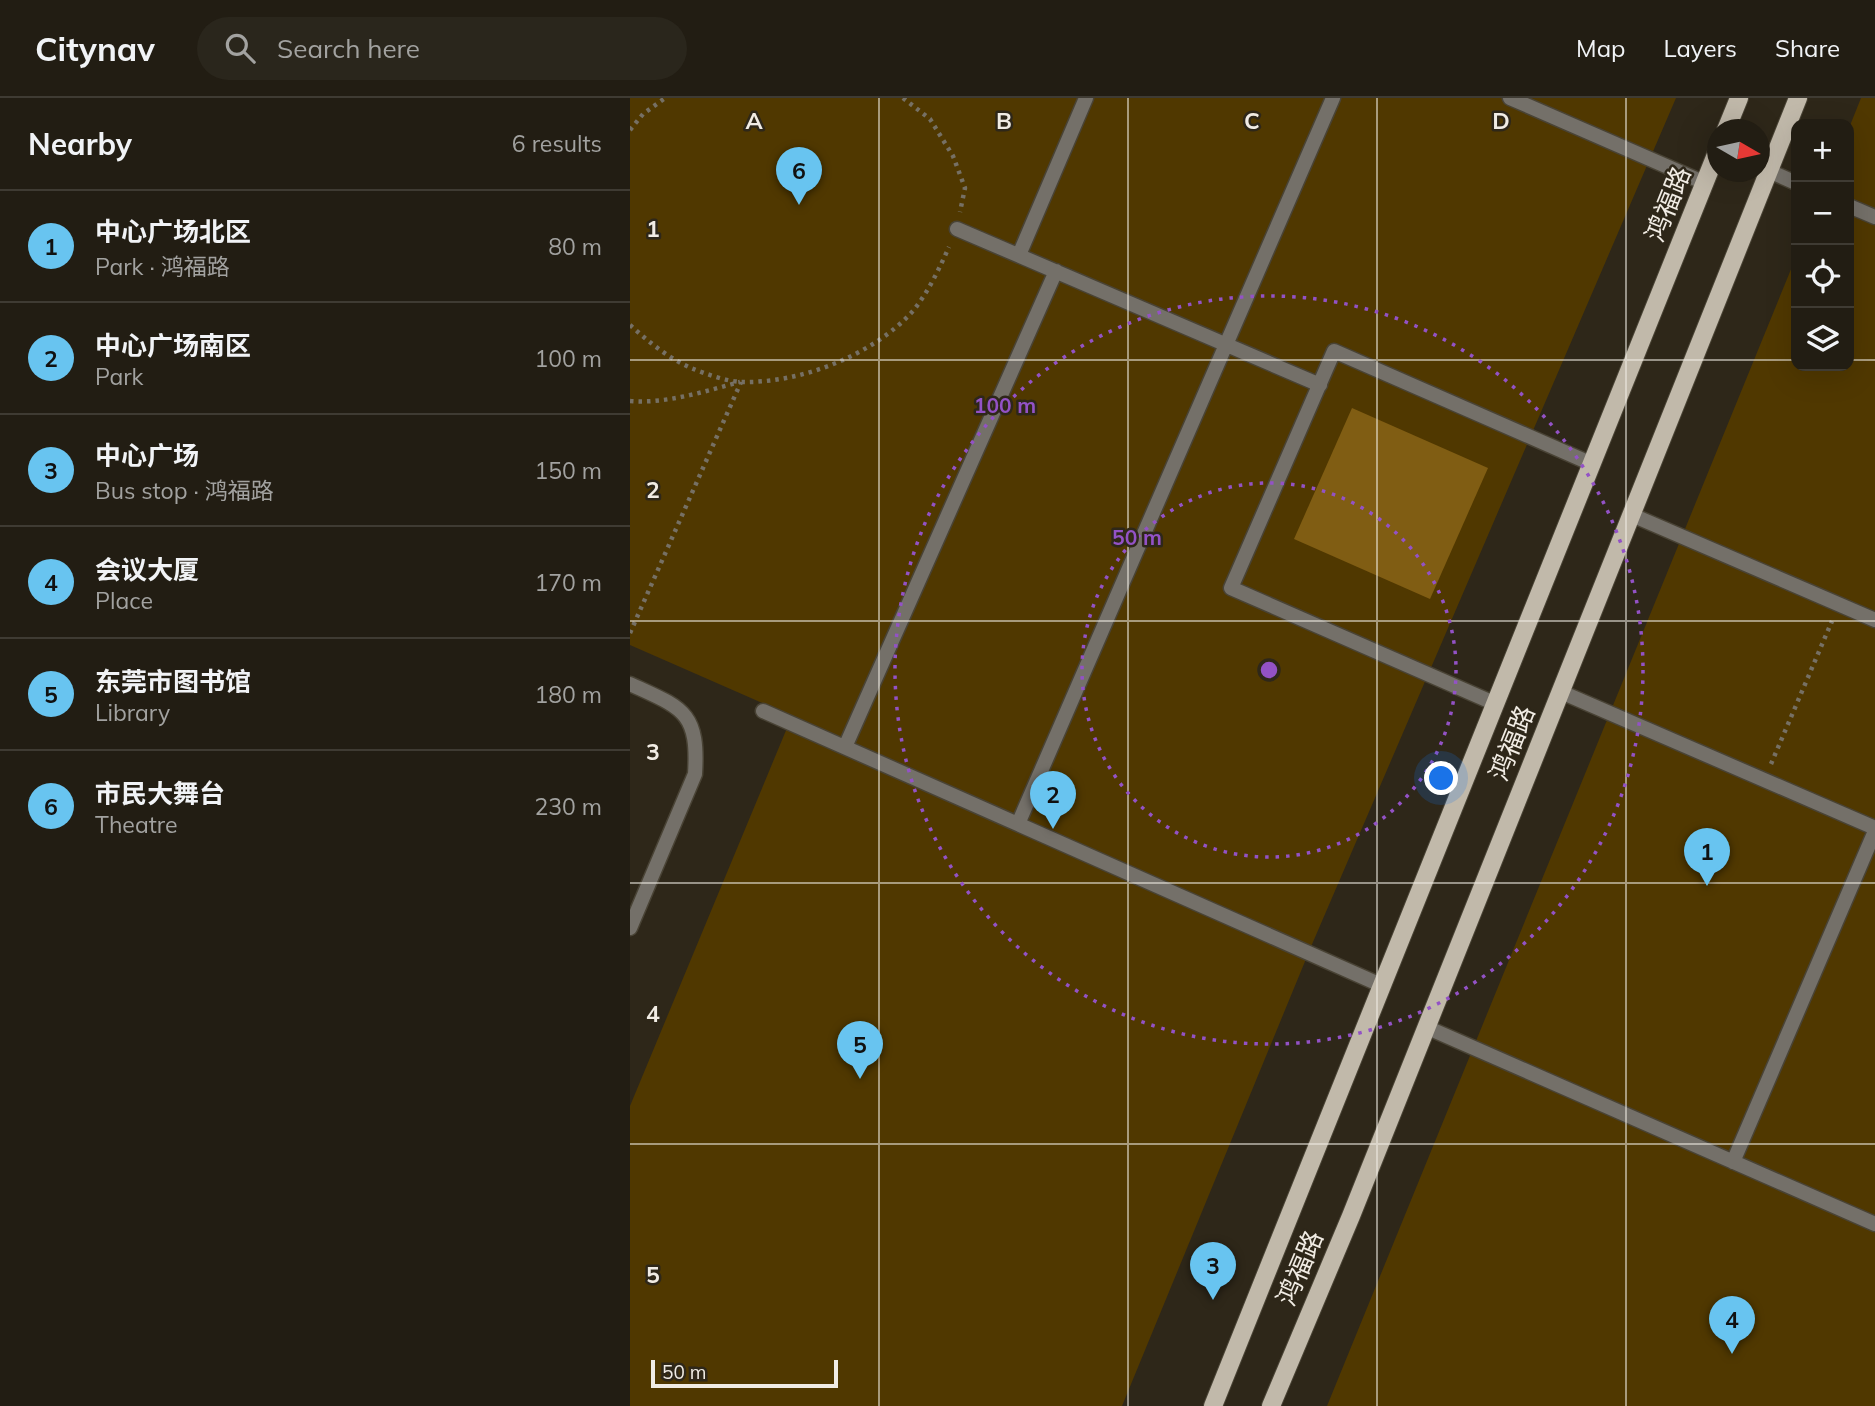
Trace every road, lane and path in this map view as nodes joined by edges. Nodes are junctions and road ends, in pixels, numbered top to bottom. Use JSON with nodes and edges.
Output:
{"nodes":[{"id":1,"x":665,"y":98,"type":"edge"},
{"id":2,"x":904,"y":98,"type":"edge"},
{"id":3,"x":1086,"y":98,"type":"edge"},
{"id":4,"x":1333,"y":98,"type":"edge"},
{"id":5,"x":1510,"y":98,"type":"edge"},
{"id":6,"x":1739,"y":98,"type":"edge"},
{"id":7,"x":1798,"y":98,"type":"edge"},
{"id":8,"x":1730,"y":119,"type":"edge"},
{"id":9,"x":630,"y":130,"type":"edge"},
{"id":10,"x":1770,"y":168,"type":"edge"},
{"id":11,"x":1770,"y":171,"type":"edge"},
{"id":12,"x":1707,"y":178,"type":"edge"},
{"id":13,"x":1765,"y":182,"type":"edge"},
{"id":14,"x":1794,"y":182,"type":"edge"},
{"id":15,"x":1705,"y":183,"type":"junction"},
{"id":16,"x":1854,"y":208,"type":"edge"},
{"id":17,"x":1875,"y":217,"type":"edge"},
{"id":18,"x":957,"y":229,"type":"junction"},
{"id":19,"x":1019,"y":255,"type":"junction"},
{"id":20,"x":1056,"y":271,"type":"junction"},
{"id":21,"x":630,"y":325,"type":"edge"},
{"id":22,"x":1226,"y":345,"type":"junction"},
{"id":23,"x":741,"y":382,"type":"junction"},
{"id":24,"x":1320,"y":385,"type":"junction"},
{"id":25,"x":630,"y":401,"type":"edge"},
{"id":26,"x":1592,"y":464,"type":"junction"},
{"id":27,"x":1632,"y":515,"type":"junction"},
{"id":28,"x":1840,"y":604,"type":"junction"},
{"id":29,"x":1875,"y":620,"type":"edge"},
{"id":30,"x":630,"y":633,"type":"edge"},
{"id":31,"x":630,"y":684,"type":"edge"},
{"id":32,"x":1561,"y":692,"type":"junction"},
{"id":33,"x":1496,"y":705,"type":"junction"},
{"id":34,"x":763,"y":711,"type":"dead end"},
{"id":35,"x":845,"y":747,"type":"junction"},
{"id":36,"x":1764,"y":780,"type":"junction"},
{"id":37,"x":1018,"y":824,"type":"junction"},
{"id":38,"x":1875,"y":830,"type":"edge"},
{"id":39,"x":630,"y":928,"type":"edge"},
{"id":40,"x":1383,"y":986,"type":"junction"},
{"id":41,"x":1426,"y":1027,"type":"junction"},
{"id":42,"x":1733,"y":1162,"type":"junction"},
{"id":43,"x":1875,"y":1224,"type":"edge"},
{"id":44,"x":1213,"y":1406,"type":"edge"},
{"id":45,"x":1271,"y":1406,"type":"edge"}],
"edges":[{"from":1,"to":9,"type":"path"},
{"from":2,"to":18,"type":"path"},
{"from":3,"to":19,"type":"street"},
{"from":4,"to":22,"type":"street"},
{"from":5,"to":15,"type":"street"},
{"from":6,"to":8,"type":"main road"},
{"from":7,"to":10,"type":"main road","name":"鸿福路"},
{"from":11,"to":14,"type":"street"},
{"from":12,"to":15,"type":"main road","name":"鸿福路"},
{"from":13,"to":27,"type":"main road","name":"鸿福路"},
{"from":15,"to":26,"type":"main road","name":"鸿福路"},
{"from":16,"to":17,"type":"street"},
{"from":18,"to":19,"type":"street"},
{"from":18,"to":23,"type":"path"},
{"from":19,"to":20,"type":"street"},
{"from":20,"to":22,"type":"street"},
{"from":20,"to":35,"type":"street"},
{"from":21,"to":23,"type":"path"},
{"from":22,"to":24,"type":"street"},
{"from":22,"to":37,"type":"street"},
{"from":23,"to":25,"type":"path"},
{"from":23,"to":30,"type":"path"},
{"from":24,"to":26,"type":"street"},
{"from":24,"to":33,"type":"street"},
{"from":26,"to":33,"type":"main road","name":"鸿福路"},
{"from":27,"to":28,"type":"street"},
{"from":27,"to":32,"type":"main road","name":"鸿福路"},
{"from":28,"to":29,"type":"street"},
{"from":28,"to":36,"type":"path"},
{"from":31,"to":39,"type":"street"},
{"from":32,"to":36,"type":"street"},
{"from":32,"to":41,"type":"main road","name":"鸿福路"},
{"from":33,"to":40,"type":"main road","name":"鸿福路"},
{"from":34,"to":35,"type":"street"},
{"from":35,"to":37,"type":"street"},
{"from":36,"to":38,"type":"street"},
{"from":37,"to":40,"type":"street"},
{"from":38,"to":42,"type":"street"},
{"from":40,"to":44,"type":"main road","name":"鸿福路"},
{"from":41,"to":42,"type":"street"},
{"from":41,"to":45,"type":"main road","name":"鸿福路"},
{"from":42,"to":43,"type":"street"}]}
